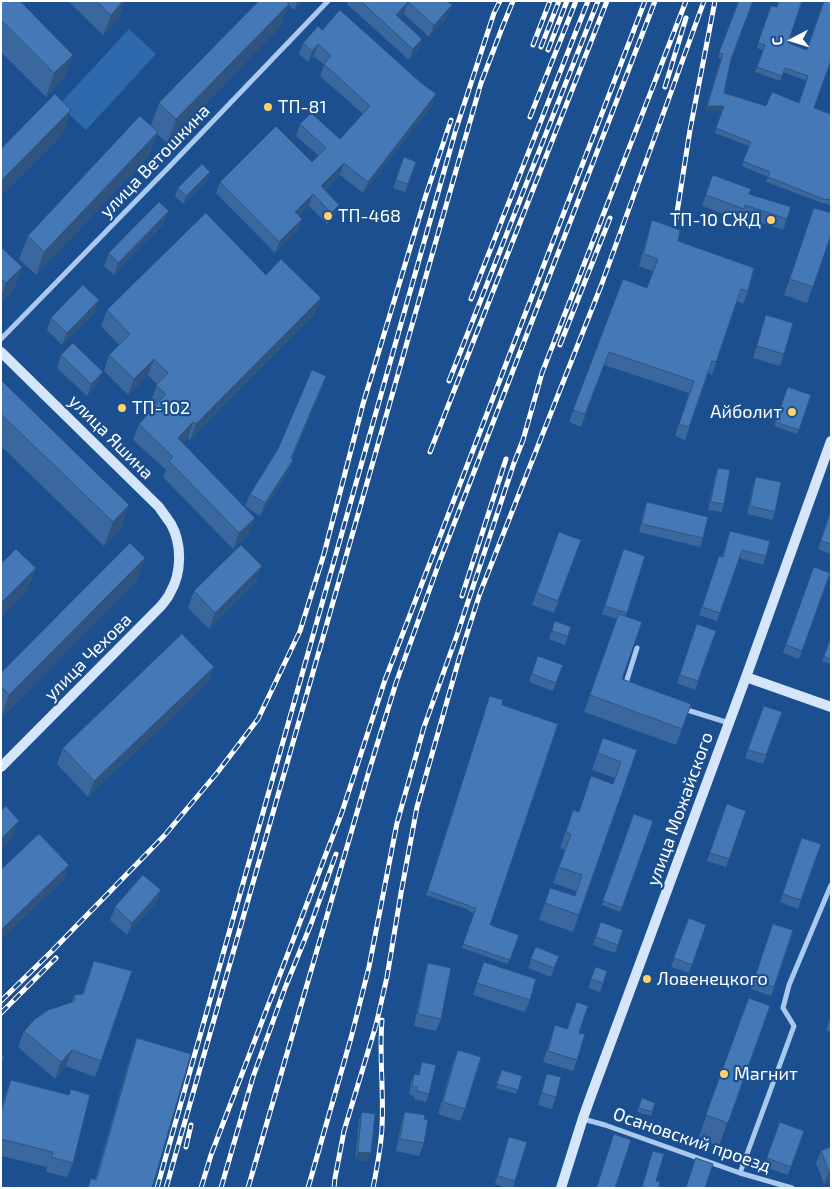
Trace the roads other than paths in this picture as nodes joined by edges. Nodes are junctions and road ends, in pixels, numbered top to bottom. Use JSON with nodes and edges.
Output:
{"nodes":[{"id":1,"x":328,"y":1,"type":"edge"},
{"id":2,"x":1,"y":339,"type":"edge"},
{"id":3,"x":1,"y":352,"type":"edge"},
{"id":4,"x":831,"y":441,"type":"edge"},
{"id":5,"x":179,"y":558,"type":"joint"},
{"id":6,"x":637,"y":648,"type":"edge"},
{"id":7,"x":746,"y":677,"type":"junction"},
{"id":8,"x":623,"y":690,"type":"edge"},
{"id":9,"x":675,"y":706,"type":"edge"},
{"id":10,"x":831,"y":707,"type":"edge"},
{"id":11,"x":729,"y":723,"type":"junction"},
{"id":12,"x":1,"y":767,"type":"edge"},
{"id":13,"x":831,"y":885,"type":"edge"},
{"id":14,"x":583,"y":1118,"type":"junction"},
{"id":15,"x":740,"y":1174,"type":"junction"},
{"id":16,"x":561,"y":1188,"type":"edge"},
{"id":17,"x":792,"y":1188,"type":"edge"}],
"edges":[{"from":1,"to":2,"type":"street","name":"улица Ветошкина"},
{"from":3,"to":5,"type":"main road","name":"улица Яшина"},
{"from":4,"to":7,"type":"main road","name":"улица Можайского"},
{"from":5,"to":12,"type":"main road","name":"улица Чехова"},
{"from":6,"to":8,"type":"street"},
{"from":7,"to":10,"type":"main road"},
{"from":7,"to":11,"type":"main road","name":"улица Можайского"},
{"from":9,"to":11,"type":"street"},
{"from":11,"to":14,"type":"main road","name":"улица Можайского"},
{"from":13,"to":15,"type":"street"},
{"from":14,"to":15,"type":"street","name":"Осановский проезд"},
{"from":14,"to":16,"type":"main road","name":"улица Можайского"},
{"from":15,"to":17,"type":"street","name":"Осановский проезд"}]}
